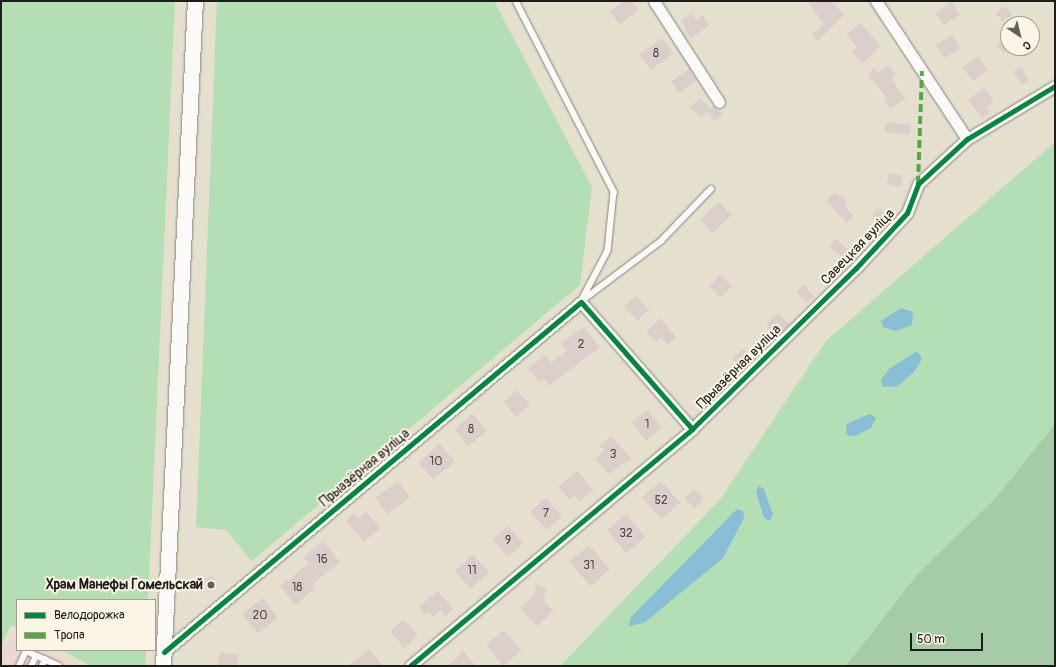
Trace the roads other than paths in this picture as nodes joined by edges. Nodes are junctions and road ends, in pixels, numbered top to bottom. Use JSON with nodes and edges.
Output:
{"nodes":[{"id":1,"x":195,"y":1,"type":"edge"},
{"id":2,"x":516,"y":1,"type":"edge"},
{"id":3,"x":654,"y":1,"type":"edge"},
{"id":4,"x":876,"y":1,"type":"edge"},
{"id":5,"x":1055,"y":86,"type":"edge"},
{"id":6,"x":719,"y":102,"type":"dead end"},
{"id":7,"x":967,"y":139,"type":"junction"},
{"id":8,"x":711,"y":189,"type":"dead end"},
{"id":9,"x":581,"y":302,"type":"junction"},
{"id":10,"x":808,"y":315,"type":"joint"},
{"id":11,"x":692,"y":429,"type":"junction"},
{"id":12,"x":36,"y":656,"type":"junction"},
{"id":13,"x":163,"y":659,"type":"edge"},
{"id":14,"x":45,"y":660,"type":"junction"},
{"id":15,"x":19,"y":666,"type":"edge"},
{"id":16,"x":31,"y":666,"type":"edge"},
{"id":17,"x":42,"y":666,"type":"edge"},
{"id":18,"x":58,"y":666,"type":"edge"},
{"id":19,"x":410,"y":666,"type":"edge"}],
"edges":[{"from":1,"to":13,"type":"street"},
{"from":2,"to":9,"type":"lane"},
{"from":3,"to":6,"type":"street"},
{"from":4,"to":7,"type":"street"},
{"from":5,"to":7,"type":"street","name":"Савецкая вуліца"},
{"from":7,"to":10,"type":"street","name":"Савецкая вуліца"},
{"from":8,"to":9,"type":"lane"},
{"from":9,"to":11,"type":"street"},
{"from":9,"to":13,"type":"street","name":"Прыазёрная вуліца"},
{"from":10,"to":11,"type":"street","name":"Прыазёрная вуліца"},
{"from":11,"to":19,"type":"street","name":"Прыазёрная вуліца"},
{"from":12,"to":14,"type":"lane"},
{"from":12,"to":15,"type":"lane"},
{"from":12,"to":16,"type":"lane"},
{"from":14,"to":17,"type":"lane"},
{"from":14,"to":18,"type":"lane"}]}
